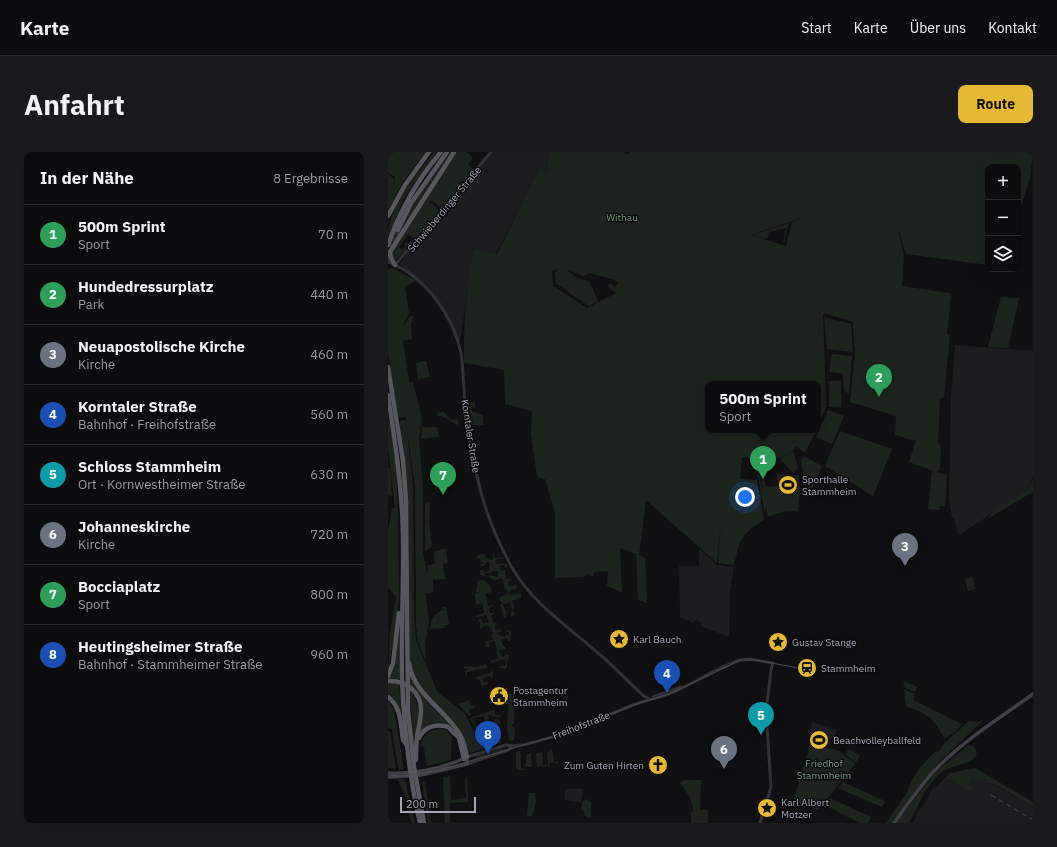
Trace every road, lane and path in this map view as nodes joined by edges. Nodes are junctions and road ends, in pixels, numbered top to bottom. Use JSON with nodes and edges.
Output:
{"nodes":[{"id":1,"x":429,"y":152,"type":"edge"},
{"id":2,"x":441,"y":152,"type":"edge"},
{"id":3,"x":447,"y":152,"type":"edge"},
{"id":4,"x":454,"y":152,"type":"edge"},
{"id":5,"x":491,"y":152,"type":"edge"},
{"id":6,"x":388,"y":216,"type":"edge"},
{"id":7,"x":398,"y":230,"type":"tunnel mouth"},
{"id":8,"x":388,"y":245,"type":"edge"},
{"id":9,"x":389,"y":253,"type":"edge"},
{"id":10,"x":388,"y":262,"type":"edge"},
{"id":11,"x":395,"y":265,"type":"junction"},
{"id":12,"x":388,"y":367,"type":"edge"},
{"id":13,"x":388,"y":395,"type":"edge"},
{"id":14,"x":402,"y":594,"type":"junction"},
{"id":15,"x":406,"y":650,"type":"junction"},
{"id":16,"x":388,"y":676,"type":"edge"},
{"id":17,"x":388,"y":681,"type":"edge"},
{"id":18,"x":1033,"y":694,"type":"edge"},
{"id":19,"x":644,"y":696,"type":"junction"},
{"id":20,"x":388,"y":697,"type":"edge"},
{"id":21,"x":649,"y":699,"type":"junction"},
{"id":22,"x":643,"y":701,"type":"junction"},
{"id":23,"x":416,"y":744,"type":"junction"},
{"id":24,"x":407,"y":746,"type":"junction"},
{"id":25,"x":512,"y":747,"type":"junction"},
{"id":26,"x":465,"y":758,"type":"junction"},
{"id":27,"x":467,"y":764,"type":"junction"},
{"id":28,"x":412,"y":767,"type":"junction"},
{"id":29,"x":388,"y":773,"type":"edge"},
{"id":30,"x":388,"y":777,"type":"edge"},
{"id":31,"x":414,"y":779,"type":"junction"},
{"id":32,"x":420,"y":823,"type":"edge"},
{"id":33,"x":424,"y":823,"type":"edge"},
{"id":34,"x":760,"y":823,"type":"edge"},
{"id":35,"x":894,"y":823,"type":"edge"}],
"edges":[{"from":1,"to":6,"type":"highway"},
{"from":2,"to":8,"type":"highway"},
{"from":3,"to":7,"type":"highway"},
{"from":4,"to":9,"type":"highway"},
{"from":5,"to":11,"type":"street","name":"Schwieberdinger Straße"},
{"from":9,"to":11,"type":"highway"},
{"from":10,"to":11,"type":"street","name":"Korntaler Straße"},
{"from":11,"to":19,"type":"street","name":"Korntaler Straße"},
{"from":12,"to":15,"type":"highway"},
{"from":13,"to":14,"type":"highway"},
{"from":14,"to":16,"type":"highway"},
{"from":14,"to":24,"type":"highway"},
{"from":15,"to":26,"type":"highway"},
{"from":15,"to":28,"type":"highway"},
{"from":17,"to":23,"type":"highway"},
{"from":18,"to":35,"type":"main road"},
{"from":19,"to":21,"type":"street","name":"Korntaler Straße"},
{"from":19,"to":22,"type":"street"},
{"from":20,"to":24,"type":"highway"},
{"from":21,"to":22,"type":"street","name":"Freihofstraße"},
{"from":21,"to":34,"type":"street","name":"Freihofstraße"},
{"from":22,"to":25,"type":"street","name":"Freihofstraße"},
{"from":23,"to":26,"type":"highway"},
{"from":23,"to":28,"type":"highway"},
{"from":24,"to":28,"type":"highway"},
{"from":25,"to":26,"type":"street"},
{"from":25,"to":27,"type":"street"},
{"from":26,"to":27,"type":"main road"},
{"from":26,"to":29,"type":"main road"},
{"from":27,"to":30,"type":"main road"},
{"from":28,"to":31,"type":"highway"},
{"from":31,"to":32,"type":"highway"},
{"from":31,"to":33,"type":"highway"}]}
